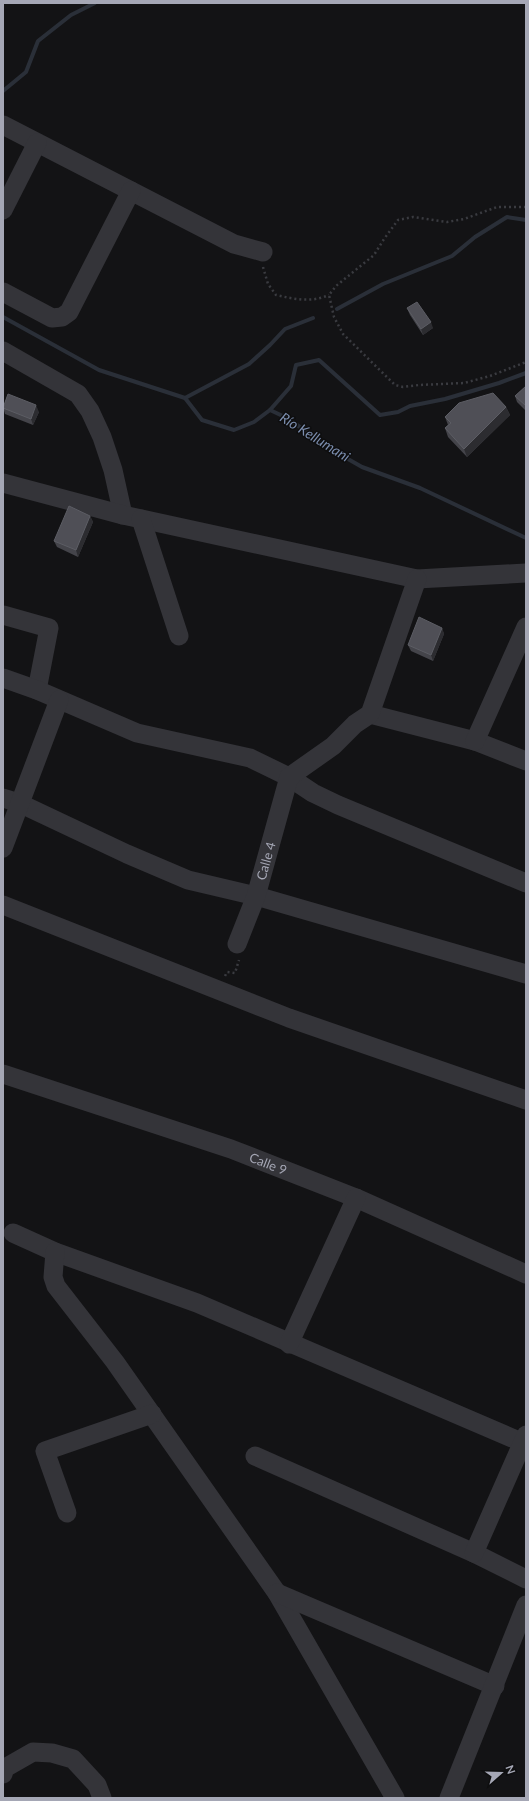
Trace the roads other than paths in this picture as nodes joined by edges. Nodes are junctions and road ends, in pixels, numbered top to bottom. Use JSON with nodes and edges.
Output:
{"nodes":[{"id":1,"x":3,"y":126,"type":"edge"},
{"id":2,"x":37,"y":143,"type":"junction"},
{"id":3,"x":131,"y":191,"type":"junction"},
{"id":4,"x":3,"y":210,"type":"edge"},
{"id":5,"x":263,"y":252,"type":"road end"},
{"id":6,"x":3,"y":292,"type":"edge"},
{"id":7,"x":3,"y":351,"type":"edge"},
{"id":8,"x":3,"y":483,"type":"edge"},
{"id":9,"x":132,"y":517,"type":"junction"},
{"id":10,"x":526,"y":574,"type":"edge"},
{"id":11,"x":417,"y":579,"type":"junction"},
{"id":12,"x":3,"y":615,"type":"edge"},
{"id":13,"x":526,"y":627,"type":"edge"},
{"id":14,"x":179,"y":636,"type":"dead end"},
{"id":15,"x":3,"y":678,"type":"edge"},
{"id":16,"x":37,"y":690,"type":"junction"},
{"id":17,"x":59,"y":700,"type":"junction"},
{"id":18,"x":370,"y":714,"type":"junction"},
{"id":19,"x":475,"y":741,"type":"junction"},
{"id":20,"x":526,"y":760,"type":"edge"},
{"id":21,"x":289,"y":777,"type":"junction"},
{"id":22,"x":11,"y":800,"type":"edge"},
{"id":23,"x":3,"y":848,"type":"edge"},
{"id":24,"x":526,"y":883,"type":"edge"},
{"id":25,"x":256,"y":896,"type":"junction"},
{"id":26,"x":3,"y":905,"type":"edge"},
{"id":27,"x":237,"y":944,"type":"road end"},
{"id":28,"x":526,"y":974,"type":"edge"},
{"id":29,"x":3,"y":1074,"type":"edge"},
{"id":30,"x":526,"y":1100,"type":"edge"},
{"id":31,"x":356,"y":1198,"type":"junction"},
{"id":32,"x":13,"y":1233,"type":"dead end"},
{"id":33,"x":55,"y":1252,"type":"junction"},
{"id":34,"x":526,"y":1274,"type":"edge"},
{"id":35,"x":289,"y":1344,"type":"junction"},
{"id":36,"x":152,"y":1414,"type":"junction"},
{"id":37,"x":525,"y":1441,"type":"edge"},
{"id":38,"x":255,"y":1456,"type":"dead end"},
{"id":39,"x":67,"y":1513,"type":"dead end"},
{"id":40,"x":474,"y":1553,"type":"junction"},
{"id":41,"x":526,"y":1579,"type":"edge"},
{"id":42,"x":277,"y":1594,"type":"junction"},
{"id":43,"x":526,"y":1604,"type":"edge"},
{"id":44,"x":495,"y":1686,"type":"junction"},
{"id":45,"x":3,"y":1774,"type":"edge"},
{"id":46,"x":102,"y":1798,"type":"edge"},
{"id":47,"x":395,"y":1798,"type":"edge"},
{"id":48,"x":449,"y":1798,"type":"edge"}],
"edges":[{"from":1,"to":2,"type":"street"},
{"from":2,"to":3,"type":"street"},
{"from":2,"to":4,"type":"street"},
{"from":3,"to":5,"type":"street"},
{"from":3,"to":6,"type":"street"},
{"from":7,"to":9,"type":"street"},
{"from":8,"to":9,"type":"street"},
{"from":9,"to":11,"type":"street"},
{"from":9,"to":14,"type":"street"},
{"from":10,"to":11,"type":"street"},
{"from":11,"to":18,"type":"street"},
{"from":12,"to":16,"type":"street"},
{"from":13,"to":19,"type":"street"},
{"from":15,"to":16,"type":"street"},
{"from":16,"to":17,"type":"street"},
{"from":17,"to":21,"type":"street"},
{"from":17,"to":22,"type":"street"},
{"from":18,"to":19,"type":"street"},
{"from":18,"to":21,"type":"street"},
{"from":19,"to":20,"type":"street"},
{"from":21,"to":24,"type":"street"},
{"from":21,"to":25,"type":"street","name":"Calle 4"},
{"from":22,"to":23,"type":"street"},
{"from":22,"to":25,"type":"street"},
{"from":25,"to":27,"type":"street","name":"Calle 4"},
{"from":25,"to":28,"type":"street"},
{"from":26,"to":30,"type":"street"},
{"from":29,"to":31,"type":"street","name":"Calle 9"},
{"from":31,"to":34,"type":"street","name":"Calle 9"},
{"from":31,"to":35,"type":"street"},
{"from":32,"to":33,"type":"street"},
{"from":33,"to":35,"type":"street"},
{"from":33,"to":36,"type":"street"},
{"from":35,"to":37,"type":"street"},
{"from":36,"to":39,"type":"street"},
{"from":36,"to":42,"type":"street"},
{"from":37,"to":40,"type":"street"},
{"from":38,"to":40,"type":"street"},
{"from":40,"to":41,"type":"street"},
{"from":42,"to":44,"type":"street"},
{"from":42,"to":47,"type":"street"},
{"from":43,"to":44,"type":"street"},
{"from":44,"to":48,"type":"street"},
{"from":45,"to":46,"type":"street"}]}
